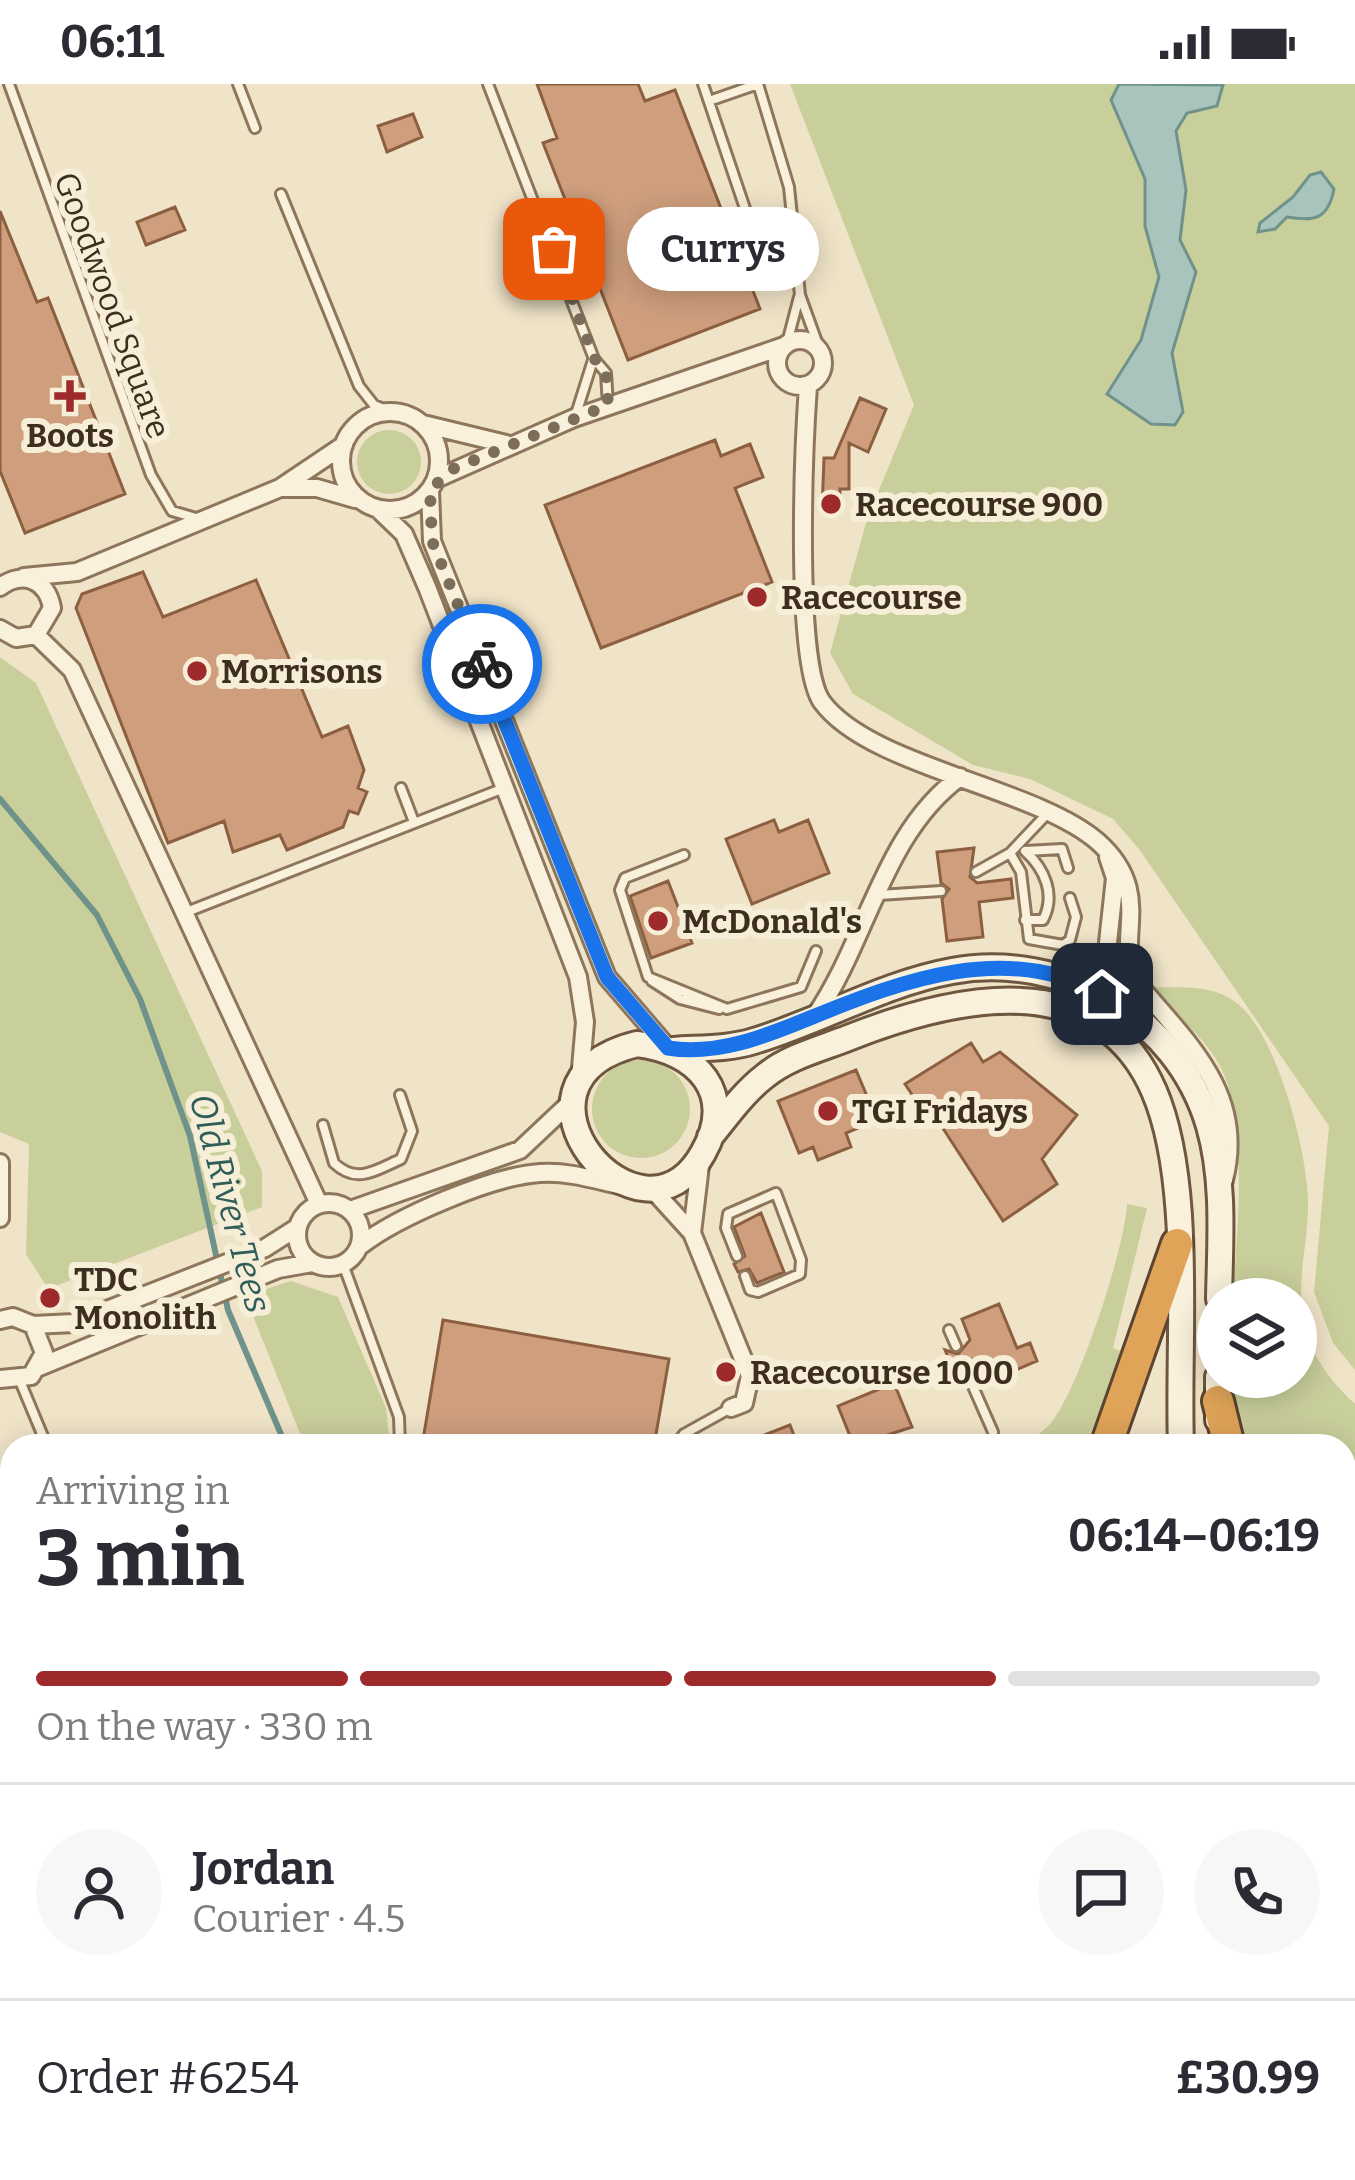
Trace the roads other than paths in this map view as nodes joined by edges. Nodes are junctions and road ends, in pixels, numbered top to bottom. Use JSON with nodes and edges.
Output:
{"nodes":[{"id":1,"x":9,"y":84,"type":"edge"},
{"id":2,"x":238,"y":84,"type":"edge"},
{"id":3,"x":488,"y":84,"type":"edge"},
{"id":4,"x":703,"y":84,"type":"edge"},
{"id":5,"x":758,"y":84,"type":"edge"},
{"id":6,"x":709,"y":101,"type":"junction"},
{"id":7,"x":255,"y":128,"type":"dead end"},
{"id":8,"x":281,"y":194,"type":"dead end"},
{"id":9,"x":795,"y":257,"type":"junction"},
{"id":10,"x":800,"y":296,"type":"junction"},
{"id":11,"x":786,"y":344,"type":"junction"},
{"id":12,"x":821,"y":353,"type":"junction"},
{"id":13,"x":594,"y":358,"type":"junction"},
{"id":14,"x":728,"y":367,"type":"junction"},
{"id":15,"x":778,"y":374,"type":"junction"},
{"id":16,"x":808,"y":386,"type":"junction"},
{"id":17,"x":608,"y":405,"type":"junction"},
{"id":18,"x":390,"y":412,"type":"junction"},
{"id":19,"x":574,"y":418,"type":"junction"},
{"id":20,"x":422,"y":424,"type":"junction"},
{"id":21,"x":506,"y":444,"type":"junction"},
{"id":22,"x":344,"y":445,"type":"junction"},
{"id":23,"x":433,"y":485,"type":"junction"},
{"id":24,"x":280,"y":488,"type":"junction"},
{"id":25,"x":369,"y":505,"type":"junction"},
{"id":26,"x":200,"y":518,"type":"junction"},
{"id":27,"x":76,"y":572,"type":"junction"},
{"id":28,"x":24,"y":578,"type":"junction"},
{"id":29,"x":0,"y":587,"type":"edge"},
{"id":30,"x":52,"y":608,"type":"junction"},
{"id":31,"x":0,"y":629,"type":"edge"},
{"id":32,"x":36,"y":635,"type":"junction"},
{"id":33,"x":960,"y":777,"type":"junction"},
{"id":34,"x":400,"y":788,"type":"dead end"},
{"id":35,"x":504,"y":788,"type":"junction"},
{"id":36,"x":1046,"y":815,"type":"junction"},
{"id":37,"x":414,"y":822,"type":"junction"},
{"id":38,"x":1018,"y":850,"type":"junction"},
{"id":39,"x":1106,"y":850,"type":"junction"},
{"id":40,"x":684,"y":855,"type":"dead end"},
{"id":41,"x":1068,"y":868,"type":"dead end"},
{"id":42,"x":976,"y":872,"type":"dead end"},
{"id":43,"x":941,"y":891,"type":"dead end"},
{"id":44,"x":879,"y":895,"type":"junction"},
{"id":45,"x":1070,"y":898,"type":"dead end"},
{"id":46,"x":183,"y":913,"type":"junction"},
{"id":47,"x":1025,"y":920,"type":"junction"},
{"id":48,"x":816,"y":951,"type":"dead end"},
{"id":49,"x":1123,"y":1006,"type":"junction"},
{"id":50,"x":815,"y":1016,"type":"junction"},
{"id":51,"x":670,"y":1049,"type":"junction"},
{"id":52,"x":576,"y":1091,"type":"junction"},
{"id":53,"x":400,"y":1095,"type":"dead end"},
{"id":54,"x":323,"y":1125,"type":"dead end"},
{"id":55,"x":705,"y":1147,"type":"junction"},
{"id":56,"x":0,"y":1162,"type":"edge"},
{"id":57,"x":644,"y":1190,"type":"junction"},
{"id":58,"x":1219,"y":1203,"type":"junction"},
{"id":59,"x":319,"y":1204,"type":"junction"},
{"id":60,"x":350,"y":1210,"type":"junction"},
{"id":61,"x":0,"y":1218,"type":"edge"},
{"id":62,"x":298,"y":1227,"type":"junction"},
{"id":63,"x":692,"y":1233,"type":"junction"},
{"id":64,"x":1177,"y":1244,"type":"junction"},
{"id":65,"x":360,"y":1246,"type":"junction"},
{"id":66,"x":737,"y":1256,"type":"dead end"},
{"id":67,"x":312,"y":1263,"type":"junction"},
{"id":68,"x":343,"y":1264,"type":"junction"},
{"id":69,"x":745,"y":1276,"type":"dead end"},
{"id":70,"x":1220,"y":1278,"type":"edge"},
{"id":71,"x":1,"y":1317,"type":"edge"},
{"id":72,"x":33,"y":1325,"type":"junction"},
{"id":73,"x":949,"y":1330,"type":"dead end"},
{"id":74,"x":956,"y":1346,"type":"dead end"},
{"id":75,"x":964,"y":1366,"type":"dead end"},
{"id":76,"x":39,"y":1367,"type":"junction"},
{"id":77,"x":0,"y":1379,"type":"edge"},
{"id":78,"x":20,"y":1381,"type":"junction"},
{"id":79,"x":1218,"y":1398,"type":"edge"},
{"id":80,"x":1220,"y":1398,"type":"edge"},
{"id":81,"x":731,"y":1408,"type":"joint"},
{"id":82,"x":993,"y":1432,"type":"dead end"},
{"id":83,"x":42,"y":1434,"type":"edge"},
{"id":84,"x":400,"y":1434,"type":"edge"},
{"id":85,"x":684,"y":1434,"type":"edge"},
{"id":86,"x":1110,"y":1434,"type":"edge"},
{"id":87,"x":1181,"y":1434,"type":"edge"},
{"id":88,"x":1217,"y":1434,"type":"edge"},
{"id":89,"x":1226,"y":1434,"type":"edge"}],
"edges":[{"from":1,"to":26,"type":"lane","name":"Goodwood Square"},
{"from":2,"to":7,"type":"lane"},
{"from":3,"to":13,"type":"lane"},
{"from":4,"to":6,"type":"lane"},
{"from":5,"to":6,"type":"lane"},
{"from":5,"to":9,"type":"lane"},
{"from":6,"to":9,"type":"lane"},
{"from":8,"to":18,"type":"lane"},
{"from":9,"to":10,"type":"lane"},
{"from":10,"to":11,"type":"lane"},
{"from":10,"to":12,"type":"lane"},
{"from":11,"to":12,"type":"street"},
{"from":11,"to":14,"type":"street"},
{"from":11,"to":15,"type":"street"},
{"from":12,"to":16,"type":"street"},
{"from":13,"to":17,"type":"lane"},
{"from":13,"to":19,"type":"lane"},
{"from":14,"to":15,"type":"street"},
{"from":14,"to":17,"type":"street"},
{"from":15,"to":16,"type":"street"},
{"from":16,"to":33,"type":"street"},
{"from":17,"to":19,"type":"street"},
{"from":18,"to":20,"type":"street"},
{"from":18,"to":22,"type":"street"},
{"from":19,"to":21,"type":"street"},
{"from":20,"to":21,"type":"street"},
{"from":20,"to":23,"type":"street"},
{"from":21,"to":23,"type":"street"},
{"from":22,"to":24,"type":"street"},
{"from":22,"to":25,"type":"street"},
{"from":23,"to":25,"type":"street"},
{"from":23,"to":51,"type":"street"},
{"from":24,"to":25,"type":"street"},
{"from":24,"to":26,"type":"street"},
{"from":25,"to":35,"type":"street"},
{"from":26,"to":27,"type":"street"},
{"from":27,"to":28,"type":"street"},
{"from":27,"to":30,"type":"street"},
{"from":28,"to":29,"type":"street"},
{"from":28,"to":30,"type":"street"},
{"from":30,"to":32,"type":"street"},
{"from":31,"to":32,"type":"street"},
{"from":32,"to":46,"type":"street"},
{"from":33,"to":36,"type":"street"},
{"from":33,"to":44,"type":"street"},
{"from":34,"to":37,"type":"lane"},
{"from":35,"to":37,"type":"lane"},
{"from":35,"to":52,"type":"street"},
{"from":36,"to":38,"type":"lane"},
{"from":36,"to":39,"type":"street"},
{"from":37,"to":46,"type":"lane"},
{"from":38,"to":41,"type":"lane"},
{"from":38,"to":42,"type":"lane"},
{"from":38,"to":47,"type":"lane"},
{"from":38,"to":47,"type":"lane"},
{"from":39,"to":49,"type":"street"},
{"from":39,"to":58,"type":"street"},
{"from":40,"to":48,"type":"lane"},
{"from":43,"to":44,"type":"lane"},
{"from":44,"to":50,"type":"street"},
{"from":45,"to":47,"type":"lane"},
{"from":46,"to":59,"type":"street"},
{"from":49,"to":50,"type":"street"},
{"from":49,"to":58,"type":"street"},
{"from":50,"to":51,"type":"street"},
{"from":51,"to":52,"type":"street"},
{"from":51,"to":55,"type":"street"},
{"from":52,"to":57,"type":"street"},
{"from":52,"to":60,"type":"street"},
{"from":53,"to":54,"type":"lane"},
{"from":55,"to":57,"type":"street"},
{"from":55,"to":63,"type":"street"},
{"from":55,"to":64,"type":"street"},
{"from":56,"to":61,"type":"street"},
{"from":57,"to":63,"type":"street"},
{"from":57,"to":65,"type":"street"},
{"from":58,"to":70,"type":"street"},
{"from":59,"to":60,"type":"street"},
{"from":59,"to":62,"type":"street"},
{"from":60,"to":65,"type":"street"},
{"from":62,"to":67,"type":"street"},
{"from":62,"to":72,"type":"street"},
{"from":63,"to":81,"type":"street"},
{"from":64,"to":86,"type":"highway"},
{"from":64,"to":87,"type":"street"},
{"from":65,"to":68,"type":"street"},
{"from":66,"to":69,"type":"lane"},
{"from":67,"to":68,"type":"street"},
{"from":67,"to":76,"type":"street"},
{"from":68,"to":84,"type":"lane"},
{"from":71,"to":72,"type":"street"},
{"from":72,"to":76,"type":"street"},
{"from":73,"to":74,"type":"lane"},
{"from":75,"to":82,"type":"lane"},
{"from":76,"to":78,"type":"street"},
{"from":77,"to":78,"type":"street"},
{"from":78,"to":83,"type":"lane"},
{"from":79,"to":88,"type":"street"},
{"from":80,"to":89,"type":"highway"},
{"from":81,"to":85,"type":"lane"}]}
